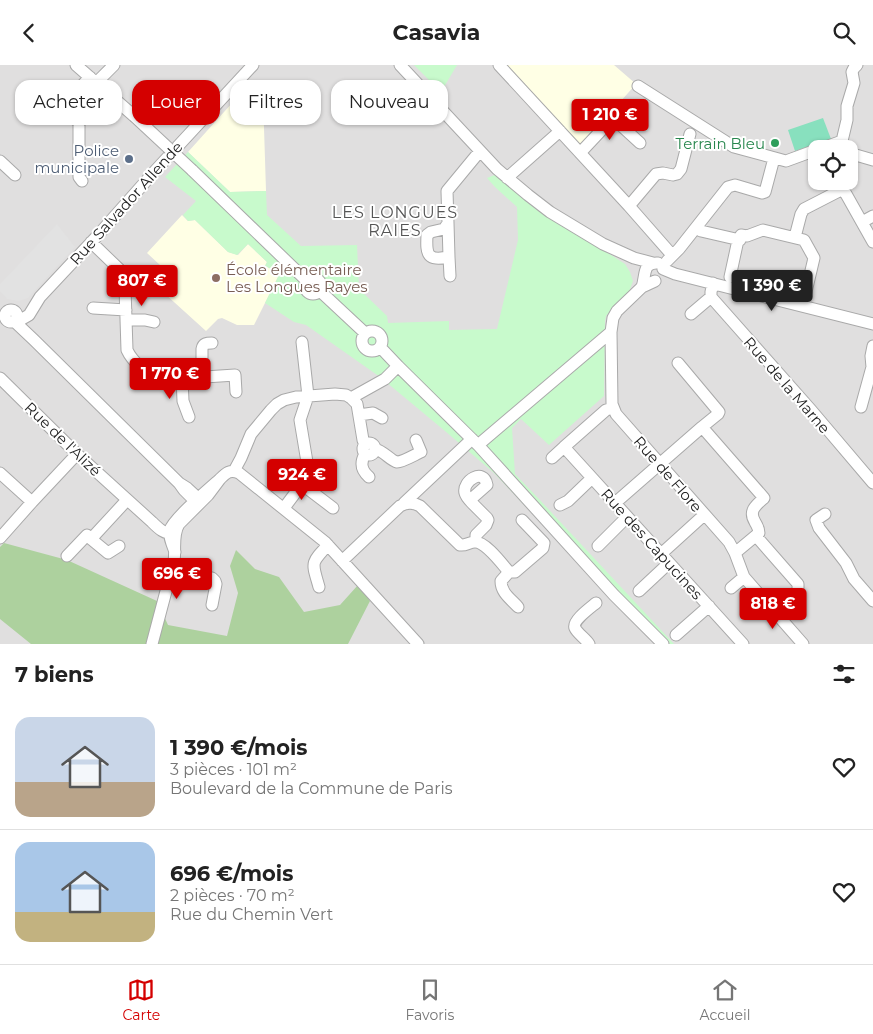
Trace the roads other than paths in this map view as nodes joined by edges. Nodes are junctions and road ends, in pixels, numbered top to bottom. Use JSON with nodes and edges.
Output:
{"nodes":[{"id":1,"x":76,"y":65,"type":"edge"},
{"id":2,"x":114,"y":65,"type":"edge"},
{"id":3,"x":253,"y":65,"type":"edge"},
{"id":4,"x":400,"y":65,"type":"edge"},
{"id":5,"x":499,"y":65,"type":"edge"},
{"id":6,"x":857,"y":65,"type":"edge"},
{"id":7,"x":93,"y":80,"type":"joint"},
{"id":8,"x":638,"y":86,"type":"dead end"},
{"id":9,"x":122,"y":106,"type":"edge"},
{"id":10,"x":79,"y":125,"type":"edge"},
{"id":11,"x":560,"y":131,"type":"junction"},
{"id":12,"x":690,"y":134,"type":"dead end"},
{"id":13,"x":844,"y":140,"type":"edge"},
{"id":14,"x":640,"y":143,"type":"dead end"},
{"id":15,"x":480,"y":151,"type":"junction"},
{"id":16,"x":580,"y":153,"type":"junction"},
{"id":17,"x":808,"y":153,"type":"edge"},
{"id":18,"x":858,"y":156,"type":"edge"},
{"id":19,"x":873,"y":160,"type":"edge"},
{"id":20,"x":0,"y":161,"type":"edge"},
{"id":21,"x":773,"y":162,"type":"dead end"},
{"id":22,"x":15,"y":175,"type":"dead end"},
{"id":23,"x":507,"y":177,"type":"junction"},
{"id":24,"x":82,"y":181,"type":"dead end"},
{"id":25,"x":629,"y":205,"type":"junction"},
{"id":26,"x":873,"y":216,"type":"edge"},
{"id":27,"x":862,"y":222,"type":"junction"},
{"id":28,"x":448,"y":223,"type":"junction"},
{"id":29,"x":696,"y":228,"type":"junction"},
{"id":30,"x":795,"y":237,"type":"junction"},
{"id":31,"x":738,"y":240,"type":"junction"},
{"id":32,"x":91,"y":242,"type":"junction"},
{"id":33,"x":873,"y":242,"type":"edge"},
{"id":34,"x":449,"y":257,"type":"junction"},
{"id":35,"x":658,"y":268,"type":"junction"},
{"id":36,"x":450,"y":276,"type":"dead end"},
{"id":37,"x":730,"y":277,"type":"dead end"},
{"id":38,"x":713,"y":283,"type":"junction"},
{"id":39,"x":805,"y":296,"type":"dead end"},
{"id":40,"x":40,"y":297,"type":"junction"},
{"id":41,"x":712,"y":297,"type":"junction"},
{"id":42,"x":93,"y":308,"type":"dead end"},
{"id":43,"x":691,"y":314,"type":"dead end"},
{"id":44,"x":29,"y":315,"type":"junction"},
{"id":45,"x":126,"y":315,"type":"junction"},
{"id":46,"x":8,"y":317,"type":"edge"},
{"id":47,"x":154,"y":322,"type":"dead end"},
{"id":48,"x":873,"y":324,"type":"edge"},
{"id":49,"x":612,"y":332,"type":"junction"},
{"id":50,"x":31,"y":337,"type":"junction"},
{"id":51,"x":302,"y":342,"type":"dead end"},
{"id":52,"x":212,"y":343,"type":"dead end"},
{"id":53,"x":873,"y":349,"type":"edge"},
{"id":54,"x":678,"y":363,"type":"dead end"},
{"id":55,"x":398,"y":365,"type":"junction"},
{"id":56,"x":202,"y":377,"type":"junction"},
{"id":57,"x":0,"y":378,"type":"edge"},
{"id":58,"x":182,"y":378,"type":"junction"},
{"id":59,"x":236,"y":392,"type":"dead end"},
{"id":60,"x":308,"y":396,"type":"junction"},
{"id":61,"x":351,"y":397,"type":"junction"},
{"id":62,"x":861,"y":407,"type":"dead end"},
{"id":63,"x":613,"y":408,"type":"junction"},
{"id":64,"x":359,"y":415,"type":"junction"},
{"id":65,"x":189,"y":417,"type":"dead end"},
{"id":66,"x":382,"y":418,"type":"dead end"},
{"id":67,"x":702,"y":427,"type":"junction"},
{"id":68,"x":416,"y":440,"type":"dead end"},
{"id":69,"x":475,"y":442,"type":"junction"},
{"id":70,"x":566,"y":446,"type":"junction"},
{"id":71,"x":368,"y":449,"type":"junction"},
{"id":72,"x":77,"y":454,"type":"junction"},
{"id":73,"x":552,"y":458,"type":"dead end"},
{"id":74,"x":659,"y":463,"type":"junction"},
{"id":75,"x":234,"y":471,"type":"junction"},
{"id":76,"x":0,"y":473,"type":"edge"},
{"id":77,"x":287,"y":473,"type":"dead end"},
{"id":78,"x":369,"y":477,"type":"dead end"},
{"id":79,"x":592,"y":478,"type":"junction"},
{"id":80,"x":873,"y":483,"type":"edge"},
{"id":81,"x":302,"y":484,"type":"junction"},
{"id":82,"x":127,"y":500,"type":"junction"},
{"id":83,"x":470,"y":501,"type":"dead end"},
{"id":84,"x":32,"y":502,"type":"junction"},
{"id":85,"x":198,"y":502,"type":"junction"},
{"id":86,"x":404,"y":503,"type":"junction"},
{"id":87,"x":614,"y":503,"type":"junction"},
{"id":88,"x":560,"y":505,"type":"dead end"},
{"id":89,"x":284,"y":508,"type":"junction"},
{"id":90,"x":334,"y":508,"type":"dead end"},
{"id":91,"x":825,"y":514,"type":"dead end"},
{"id":92,"x":704,"y":515,"type":"junction"},
{"id":93,"x":627,"y":517,"type":"junction"},
{"id":94,"x":522,"y":521,"type":"dead end"},
{"id":95,"x":172,"y":532,"type":"junction"},
{"id":96,"x":756,"y":536,"type":"junction"},
{"id":97,"x":0,"y":538,"type":"edge"},
{"id":98,"x":91,"y":539,"type":"junction"},
{"id":99,"x":476,"y":542,"type":"junction"},
{"id":100,"x":328,"y":545,"type":"junction"},
{"id":101,"x":119,"y":546,"type":"dead end"},
{"id":102,"x":598,"y":546,"type":"dead end"},
{"id":103,"x":735,"y":553,"type":"junction"},
{"id":104,"x":67,"y":556,"type":"dead end"},
{"id":105,"x":665,"y":559,"type":"junction"},
{"id":106,"x":342,"y":561,"type":"junction"},
{"id":107,"x":172,"y":568,"type":"junction"},
{"id":108,"x":509,"y":572,"type":"junction"},
{"id":109,"x":744,"y":577,"type":"junction"},
{"id":110,"x":318,"y":587,"type":"dead end"},
{"id":111,"x":731,"y":588,"type":"dead end"},
{"id":112,"x":639,"y":591,"type":"dead end"},
{"id":113,"x":873,"y":601,"type":"edge"},
{"id":114,"x":596,"y":603,"type":"dead end"},
{"id":115,"x":212,"y":605,"type":"dead end"},
{"id":116,"x":518,"y":607,"type":"dead end"},
{"id":117,"x":709,"y":607,"type":"junction"},
{"id":118,"x":776,"y":613,"type":"junction"},
{"id":119,"x":676,"y":635,"type":"dead end"},
{"id":120,"x":152,"y":644,"type":"edge"},
{"id":121,"x":418,"y":644,"type":"edge"},
{"id":122,"x":589,"y":644,"type":"edge"},
{"id":123,"x":663,"y":644,"type":"edge"},
{"id":124,"x":743,"y":644,"type":"edge"},
{"id":125,"x":803,"y":644,"type":"edge"}],
"edges":[{"from":1,"to":7,"type":"street"},
{"from":2,"to":7,"type":"street"},
{"from":3,"to":32,"type":"street","name":"Rue Salvador Allende"},
{"from":4,"to":15,"type":"street"},
{"from":5,"to":11,"type":"street"},
{"from":6,"to":13,"type":"street"},
{"from":8,"to":17,"type":"street"},
{"from":9,"to":55,"type":"street","bridge":true},
{"from":10,"to":24,"type":"street"},
{"from":11,"to":16,"type":"street"},
{"from":11,"to":23,"type":"street"},
{"from":12,"to":25,"type":"street"},
{"from":14,"to":16,"type":"street"},
{"from":15,"to":23,"type":"street"},
{"from":15,"to":28,"type":"street"},
{"from":16,"to":25,"type":"street"},
{"from":18,"to":19,"type":"street"},
{"from":20,"to":22,"type":"street"},
{"from":21,"to":29,"type":"street"},
{"from":23,"to":35,"type":"street"},
{"from":25,"to":35,"type":"street"},
{"from":26,"to":27,"type":"street"},
{"from":27,"to":30,"type":"street"},
{"from":27,"to":33,"type":"street"},
{"from":28,"to":34,"type":"street"},
{"from":28,"to":34,"type":"street"},
{"from":29,"to":31,"type":"street"},
{"from":29,"to":35,"type":"street"},
{"from":30,"to":31,"type":"street"},
{"from":30,"to":39,"type":"street"},
{"from":31,"to":37,"type":"street"},
{"from":32,"to":40,"type":"street","name":"Rue Salvador Allende"},
{"from":32,"to":45,"type":"street"},
{"from":34,"to":36,"type":"street"},
{"from":35,"to":38,"type":"street"},
{"from":35,"to":49,"type":"street"},
{"from":38,"to":41,"type":"street"},
{"from":38,"to":48,"type":"street"},
{"from":40,"to":44,"type":"street","name":"Rue Salvador Allende"},
{"from":40,"to":46,"type":"street","name":"Rue Salvador Allende"},
{"from":41,"to":43,"type":"street"},
{"from":41,"to":80,"type":"street","name":"Rue de la Marne"},
{"from":42,"to":45,"type":"street"},
{"from":44,"to":46,"type":"street"},
{"from":44,"to":50,"type":"street"},
{"from":45,"to":47,"type":"street"},
{"from":45,"to":58,"type":"street"},
{"from":46,"to":50,"type":"street"},
{"from":49,"to":63,"type":"street"},
{"from":49,"to":69,"type":"street"},
{"from":50,"to":85,"type":"street"},
{"from":51,"to":60,"type":"street"},
{"from":52,"to":56,"type":"street"},
{"from":53,"to":62,"type":"street"},
{"from":54,"to":67,"type":"street"},
{"from":55,"to":61,"type":"street"},
{"from":55,"to":69,"type":"street"},
{"from":56,"to":58,"type":"street"},
{"from":56,"to":59,"type":"street"},
{"from":57,"to":72,"type":"street","name":"Rue de l'Alizé"},
{"from":58,"to":65,"type":"street"},
{"from":60,"to":61,"type":"street"},
{"from":60,"to":75,"type":"street"},
{"from":60,"to":81,"type":"street"},
{"from":61,"to":64,"type":"street"},
{"from":63,"to":70,"type":"street"},
{"from":63,"to":74,"type":"street","name":"Rue de Flore"},
{"from":64,"to":66,"type":"street"},
{"from":64,"to":71,"type":"street"},
{"from":67,"to":74,"type":"street"},
{"from":67,"to":96,"type":"street"},
{"from":68,"to":71,"type":"street"},
{"from":69,"to":86,"type":"street"},
{"from":69,"to":123,"type":"street"},
{"from":70,"to":73,"type":"street"},
{"from":70,"to":79,"type":"street","name":"Rue des Capucines"},
{"from":71,"to":78,"type":"street"},
{"from":72,"to":82,"type":"street","name":"Rue de l'Alizé"},
{"from":72,"to":84,"type":"street"},
{"from":74,"to":87,"type":"street"},
{"from":74,"to":92,"type":"street","name":"Rue de Flore"},
{"from":75,"to":85,"type":"street"},
{"from":75,"to":89,"type":"street"},
{"from":76,"to":84,"type":"street"},
{"from":77,"to":81,"type":"street"},
{"from":79,"to":87,"type":"street","name":"Rue des Capucines"},
{"from":79,"to":88,"type":"street"},
{"from":81,"to":89,"type":"street"},
{"from":81,"to":90,"type":"street"},
{"from":82,"to":95,"type":"street","name":"Rue de l'Alizé"},
{"from":82,"to":98,"type":"street"},
{"from":83,"to":99,"type":"street"},
{"from":84,"to":97,"type":"street"},
{"from":85,"to":95,"type":"street"},
{"from":86,"to":99,"type":"street"},
{"from":86,"to":106,"type":"street"},
{"from":87,"to":93,"type":"street","name":"Rue des Capucines"},
{"from":89,"to":100,"type":"street"},
{"from":91,"to":113,"type":"street"},
{"from":92,"to":103,"type":"street","name":"Rue de Flore"},
{"from":92,"to":105,"type":"street"},
{"from":93,"to":102,"type":"street"},
{"from":93,"to":105,"type":"street","name":"Rue des Capucines"},
{"from":94,"to":108,"type":"street"},
{"from":95,"to":107,"type":"street"},
{"from":96,"to":103,"type":"street"},
{"from":96,"to":118,"type":"street"},
{"from":98,"to":101,"type":"street"},
{"from":98,"to":104,"type":"street"},
{"from":99,"to":108,"type":"street"},
{"from":100,"to":106,"type":"street"},
{"from":100,"to":110,"type":"street"},
{"from":103,"to":109,"type":"street","name":"Rue de Flore"},
{"from":105,"to":112,"type":"street"},
{"from":105,"to":117,"type":"street","name":"Rue des Capucines"},
{"from":106,"to":121,"type":"street"},
{"from":107,"to":115,"type":"street"},
{"from":107,"to":120,"type":"street"},
{"from":108,"to":116,"type":"street"},
{"from":109,"to":111,"type":"street"},
{"from":109,"to":118,"type":"street","name":"Rue de Flore"},
{"from":114,"to":122,"type":"street"},
{"from":117,"to":119,"type":"street"},
{"from":117,"to":124,"type":"street","name":"Rue des Capucines"},
{"from":118,"to":125,"type":"street","name":"Rue de Flore"}]}
